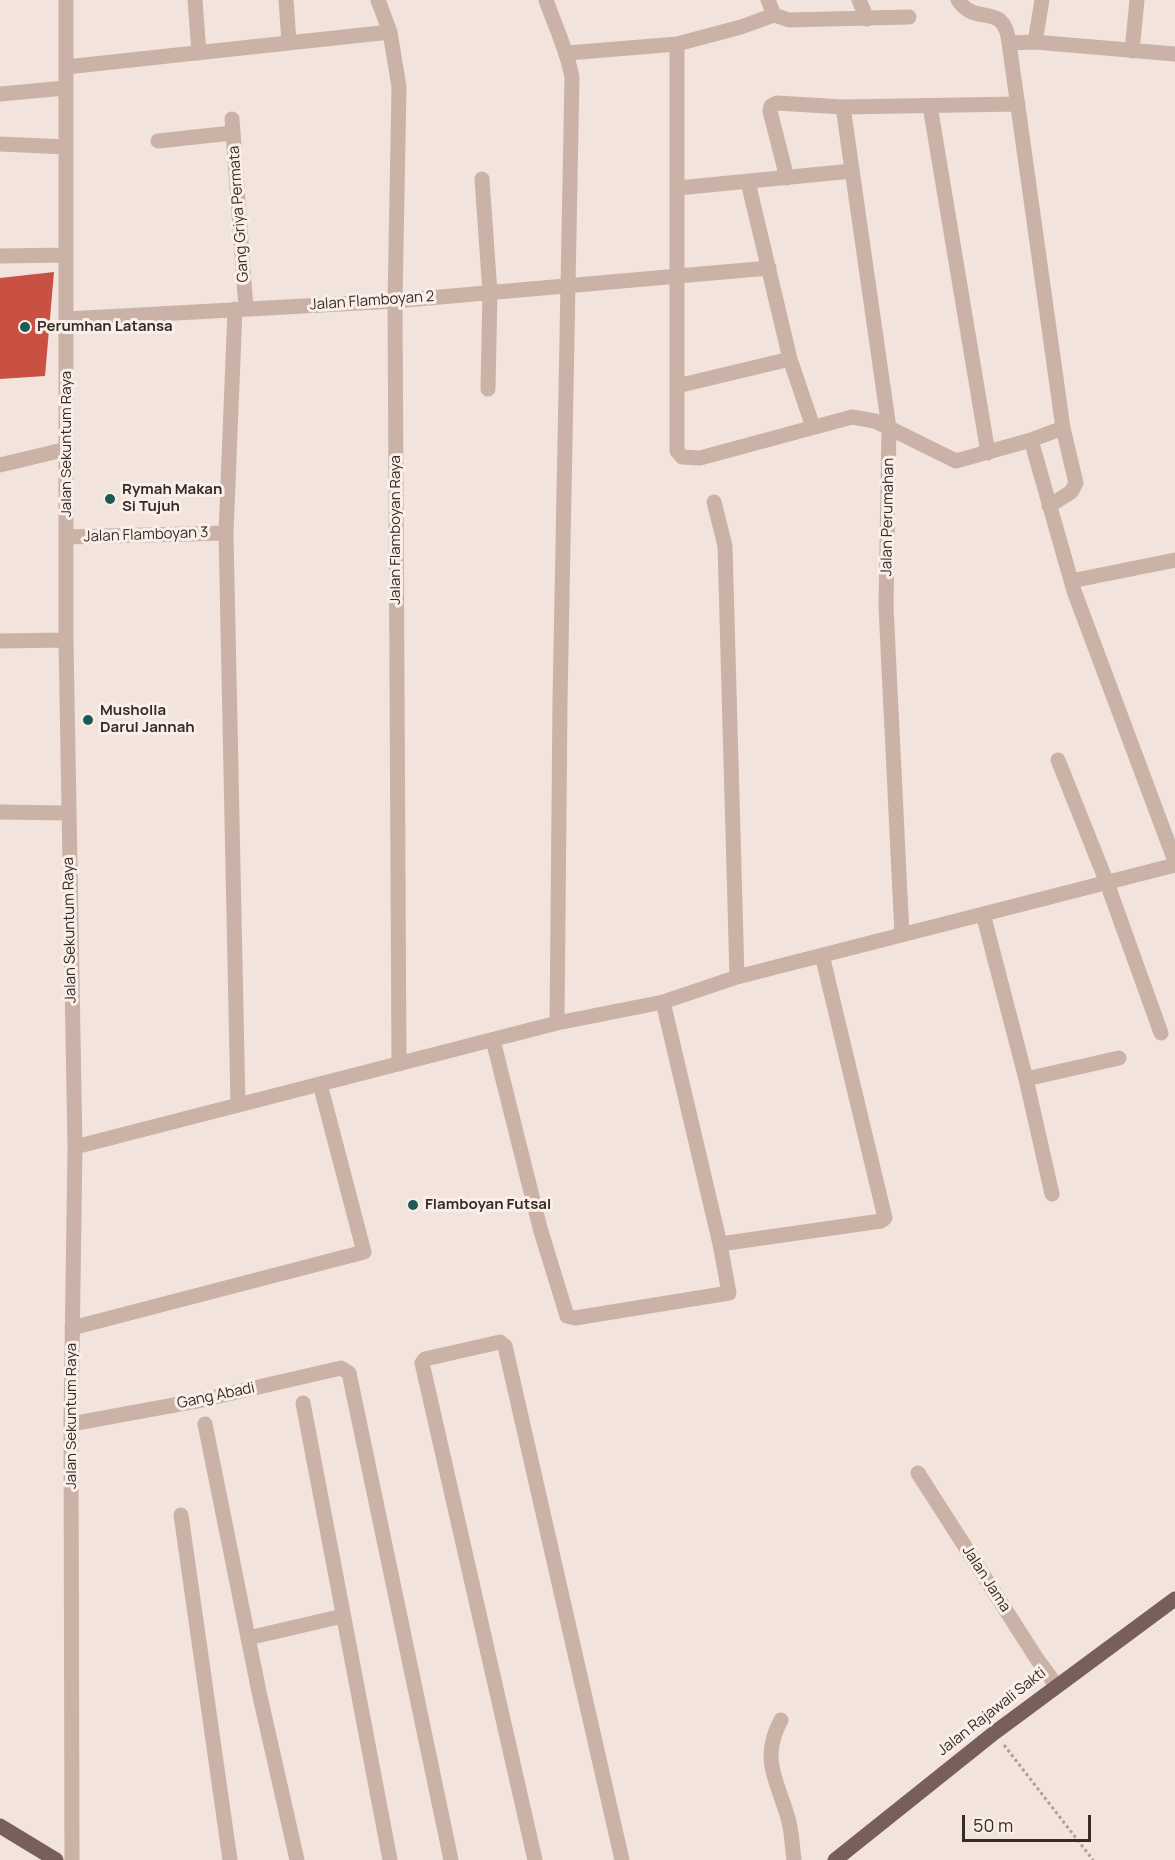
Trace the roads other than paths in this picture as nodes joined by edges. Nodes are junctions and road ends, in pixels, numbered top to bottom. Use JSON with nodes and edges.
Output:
{"nodes":[{"id":1,"x":66,"y":0,"type":"edge"},
{"id":2,"x":195,"y":0,"type":"edge"},
{"id":3,"x":286,"y":0,"type":"edge"},
{"id":4,"x":378,"y":0,"type":"edge"},
{"id":5,"x":546,"y":0,"type":"edge"},
{"id":6,"x":768,"y":0,"type":"edge"},
{"id":7,"x":859,"y":0,"type":"edge"},
{"id":8,"x":958,"y":0,"type":"edge"},
{"id":9,"x":1042,"y":0,"type":"edge"},
{"id":10,"x":1137,"y":0,"type":"edge"},
{"id":11,"x":774,"y":15,"type":"junction"},
{"id":12,"x":909,"y":17,"type":"dead end"},
{"id":13,"x":867,"y":19,"type":"junction"},
{"id":14,"x":390,"y":32,"type":"junction"},
{"id":15,"x":1035,"y":42,"type":"junction"},
{"id":16,"x":289,"y":43,"type":"junction"},
{"id":17,"x":1009,"y":43,"type":"junction"},
{"id":18,"x":677,"y":44,"type":"junction"},
{"id":19,"x":1132,"y":51,"type":"junction"},
{"id":20,"x":199,"y":52,"type":"junction"},
{"id":21,"x":568,"y":53,"type":"junction"},
{"id":22,"x":1175,"y":54,"type":"edge"},
{"id":23,"x":66,"y":67,"type":"junction"},
{"id":24,"x":65,"y":88,"type":"junction"},
{"id":25,"x":0,"y":94,"type":"edge"},
{"id":26,"x":1018,"y":104,"type":"junction"},
{"id":27,"x":930,"y":106,"type":"junction"},
{"id":28,"x":843,"y":107,"type":"junction"},
{"id":29,"x":158,"y":141,"type":"dead end"},
{"id":30,"x":0,"y":144,"type":"edge"},
{"id":31,"x":66,"y":147,"type":"junction"},
{"id":32,"x":852,"y":171,"type":"junction"},
{"id":33,"x":482,"y":178,"type":"dead end"},
{"id":34,"x":787,"y":178,"type":"junction"},
{"id":35,"x":748,"y":182,"type":"junction"},
{"id":36,"x":678,"y":188,"type":"junction"},
{"id":37,"x":66,"y":255,"type":"junction"},
{"id":38,"x":0,"y":256,"type":"edge"},
{"id":39,"x":769,"y":268,"type":"junction"},
{"id":40,"x":676,"y":275,"type":"junction"},
{"id":41,"x":568,"y":285,"type":"junction"},
{"id":42,"x":490,"y":293,"type":"junction"},
{"id":43,"x":395,"y":301,"type":"junction"},
{"id":44,"x":241,"y":309,"type":"junction"},
{"id":45,"x":67,"y":319,"type":"junction"},
{"id":46,"x":790,"y":359,"type":"junction"},
{"id":47,"x":677,"y":386,"type":"junction"},
{"id":48,"x":488,"y":389,"type":"dead end"},
{"id":49,"x":813,"y":427,"type":"junction"},
{"id":50,"x":890,"y":428,"type":"junction"},
{"id":51,"x":1063,"y":428,"type":"junction"},
{"id":52,"x":1031,"y":440,"type":"junction"},
{"id":53,"x":67,"y":449,"type":"junction"},
{"id":54,"x":988,"y":453,"type":"junction"},
{"id":55,"x":0,"y":465,"type":"edge"},
{"id":56,"x":714,"y":501,"type":"dead end"},
{"id":57,"x":1049,"y":506,"type":"junction"},
{"id":58,"x":226,"y":533,"type":"junction"},
{"id":59,"x":67,"y":537,"type":"junction"},
{"id":60,"x":1175,"y":560,"type":"edge"},
{"id":61,"x":1071,"y":581,"type":"junction"},
{"id":62,"x":66,"y":640,"type":"junction"},
{"id":63,"x":0,"y":641,"type":"edge"},
{"id":64,"x":1058,"y":760,"type":"dead end"},
{"id":65,"x":0,"y":812,"type":"edge"},
{"id":66,"x":67,"y":813,"type":"junction"},
{"id":67,"x":1175,"y":863,"type":"edge"},
{"id":68,"x":1107,"y":884,"type":"junction"},
{"id":69,"x":983,"y":914,"type":"junction"},
{"id":70,"x":902,"y":935,"type":"junction"},
{"id":71,"x":822,"y":955,"type":"junction"},
{"id":72,"x":737,"y":977,"type":"junction"},
{"id":73,"x":663,"y":1002,"type":"junction"},
{"id":74,"x":557,"y":1023,"type":"junction"},
{"id":75,"x":1161,"y":1033,"type":"dead end"},
{"id":76,"x":493,"y":1040,"type":"junction"},
{"id":77,"x":1119,"y":1058,"type":"dead end"},
{"id":78,"x":399,"y":1064,"type":"junction"},
{"id":79,"x":1026,"y":1079,"type":"junction"},
{"id":80,"x":320,"y":1084,"type":"junction"},
{"id":81,"x":238,"y":1105,"type":"junction"},
{"id":82,"x":75,"y":1147,"type":"junction"},
{"id":83,"x":1052,"y":1194,"type":"dead end"},
{"id":84,"x":720,"y":1244,"type":"junction"},
{"id":85,"x":72,"y":1328,"type":"junction"},
{"id":86,"x":303,"y":1403,"type":"dead end"},
{"id":87,"x":71,"y":1424,"type":"junction"},
{"id":88,"x":205,"y":1425,"type":"dead end"},
{"id":89,"x":918,"y":1473,"type":"dead end"},
{"id":90,"x":181,"y":1515,"type":"dead end"},
{"id":91,"x":1175,"y":1599,"type":"edge"},
{"id":92,"x":343,"y":1616,"type":"junction"},
{"id":93,"x":248,"y":1638,"type":"junction"},
{"id":94,"x":1056,"y":1684,"type":"junction"},
{"id":95,"x":781,"y":1720,"type":"dead end"},
{"id":96,"x":0,"y":1826,"type":"edge"},
{"id":97,"x":56,"y":1860,"type":"edge"},
{"id":98,"x":72,"y":1860,"type":"edge"},
{"id":99,"x":230,"y":1860,"type":"edge"},
{"id":100,"x":297,"y":1860,"type":"edge"},
{"id":101,"x":390,"y":1860,"type":"edge"},
{"id":102,"x":451,"y":1860,"type":"edge"},
{"id":103,"x":536,"y":1860,"type":"edge"},
{"id":104,"x":622,"y":1860,"type":"edge"},
{"id":105,"x":794,"y":1860,"type":"edge"},
{"id":106,"x":835,"y":1860,"type":"edge"}],
"edges":[{"from":1,"to":23,"type":"street","name":"Jalan Sekuntum Raya"},
{"from":2,"to":20,"type":"street"},
{"from":3,"to":16,"type":"street"},
{"from":4,"to":14,"type":"street","name":"Jalan Flamboyan Raya"},
{"from":5,"to":21,"type":"street"},
{"from":6,"to":11,"type":"street"},
{"from":7,"to":13,"type":"street"},
{"from":8,"to":17,"type":"street"},
{"from":9,"to":15,"type":"street"},
{"from":10,"to":19,"type":"street"},
{"from":11,"to":13,"type":"street"},
{"from":11,"to":18,"type":"street"},
{"from":12,"to":13,"type":"street"},
{"from":14,"to":16,"type":"street"},
{"from":14,"to":43,"type":"street","name":"Jalan Flamboyan Raya"},
{"from":15,"to":17,"type":"street"},
{"from":15,"to":19,"type":"street"},
{"from":16,"to":20,"type":"street"},
{"from":17,"to":26,"type":"street"},
{"from":18,"to":21,"type":"street"},
{"from":18,"to":36,"type":"street"},
{"from":19,"to":22,"type":"street"},
{"from":20,"to":23,"type":"street"},
{"from":21,"to":41,"type":"street"},
{"from":23,"to":24,"type":"street","name":"Jalan Sekuntum Raya"},
{"from":24,"to":25,"type":"street"},
{"from":24,"to":31,"type":"street","name":"Jalan Sekuntum Raya"},
{"from":26,"to":27,"type":"street"},
{"from":26,"to":51,"type":"street"},
{"from":27,"to":28,"type":"street"},
{"from":27,"to":54,"type":"street"},
{"from":28,"to":32,"type":"street","name":"Jalan Perumahan"},
{"from":28,"to":34,"type":"street"},
{"from":29,"to":44,"type":"street","name":"Gang Griya Permata"},
{"from":30,"to":31,"type":"street"},
{"from":31,"to":37,"type":"street","name":"Jalan Sekuntum Raya"},
{"from":32,"to":34,"type":"street"},
{"from":32,"to":50,"type":"street","name":"Jalan Perumahan"},
{"from":33,"to":42,"type":"street"},
{"from":34,"to":35,"type":"street"},
{"from":35,"to":36,"type":"street"},
{"from":35,"to":39,"type":"street"},
{"from":36,"to":40,"type":"street"},
{"from":37,"to":38,"type":"street"},
{"from":37,"to":45,"type":"street","name":"Jalan Sekuntum Raya"},
{"from":39,"to":40,"type":"street","name":"Jalan Flamboyan 2"},
{"from":39,"to":46,"type":"street"},
{"from":40,"to":41,"type":"street","name":"Jalan Flamboyan 2"},
{"from":40,"to":47,"type":"street"},
{"from":41,"to":42,"type":"street","name":"Jalan Flamboyan 2"},
{"from":41,"to":74,"type":"street"},
{"from":42,"to":43,"type":"street","name":"Jalan Flamboyan 2"},
{"from":42,"to":48,"type":"street"},
{"from":43,"to":44,"type":"street","name":"Jalan Flamboyan 2"},
{"from":43,"to":78,"type":"street","name":"Jalan Flamboyan Raya"},
{"from":44,"to":45,"type":"street","name":"Jalan Flamboyan 2"},
{"from":44,"to":58,"type":"street","name":"Gang Griya Permata"},
{"from":45,"to":53,"type":"street","name":"Jalan Sekuntum Raya"},
{"from":46,"to":47,"type":"street"},
{"from":46,"to":49,"type":"street"},
{"from":47,"to":49,"type":"street"},
{"from":49,"to":50,"type":"street"},
{"from":50,"to":54,"type":"street"},
{"from":50,"to":70,"type":"street","name":"Jalan Perumahan"},
{"from":51,"to":52,"type":"street"},
{"from":51,"to":57,"type":"street"},
{"from":52,"to":54,"type":"street"},
{"from":52,"to":57,"type":"street"},
{"from":53,"to":55,"type":"street"},
{"from":53,"to":59,"type":"street","name":"Jalan Sekuntum Raya"},
{"from":56,"to":72,"type":"street"},
{"from":57,"to":61,"type":"street"},
{"from":58,"to":59,"type":"street","name":"Jalan Flamboyan 3"},
{"from":58,"to":81,"type":"street","name":"Gang Griya Permata"},
{"from":59,"to":62,"type":"street","name":"Jalan Sekuntum Raya"},
{"from":60,"to":61,"type":"street"},
{"from":61,"to":67,"type":"street"},
{"from":62,"to":63,"type":"street"},
{"from":62,"to":66,"type":"street","name":"Jalan Sekuntum Raya"},
{"from":64,"to":68,"type":"street"},
{"from":65,"to":66,"type":"street"},
{"from":66,"to":82,"type":"street","name":"Jalan Sekuntum Raya"},
{"from":67,"to":68,"type":"street"},
{"from":68,"to":69,"type":"street"},
{"from":68,"to":75,"type":"street"},
{"from":69,"to":70,"type":"street"},
{"from":69,"to":79,"type":"street"},
{"from":70,"to":71,"type":"street"},
{"from":71,"to":72,"type":"street"},
{"from":71,"to":84,"type":"street"},
{"from":72,"to":73,"type":"street"},
{"from":73,"to":74,"type":"street"},
{"from":73,"to":84,"type":"street"},
{"from":74,"to":76,"type":"street"},
{"from":76,"to":78,"type":"street"},
{"from":76,"to":84,"type":"street"},
{"from":77,"to":79,"type":"street"},
{"from":78,"to":80,"type":"street"},
{"from":79,"to":83,"type":"street"},
{"from":80,"to":81,"type":"street"},
{"from":80,"to":85,"type":"street"},
{"from":81,"to":82,"type":"street"},
{"from":82,"to":85,"type":"street","name":"Jalan Sekuntum Raya"},
{"from":85,"to":87,"type":"street","name":"Jalan Sekuntum Raya"},
{"from":86,"to":92,"type":"street"},
{"from":87,"to":98,"type":"street","name":"Jalan Sekuntum Raya"},
{"from":87,"to":102,"type":"street","name":"Gang Abadi"},
{"from":88,"to":93,"type":"street"},
{"from":89,"to":94,"type":"street","name":"Jalan Jama"},
{"from":90,"to":99,"type":"street"},
{"from":91,"to":94,"type":"main road","name":"Jalan Rajawali Sakti"},
{"from":92,"to":93,"type":"street"},
{"from":92,"to":101,"type":"street"},
{"from":93,"to":100,"type":"street"},
{"from":94,"to":106,"type":"main road","name":"Jalan Rajawali Sakti"},
{"from":95,"to":105,"type":"street"},
{"from":96,"to":97,"type":"main road"},
{"from":103,"to":104,"type":"street"}]}
